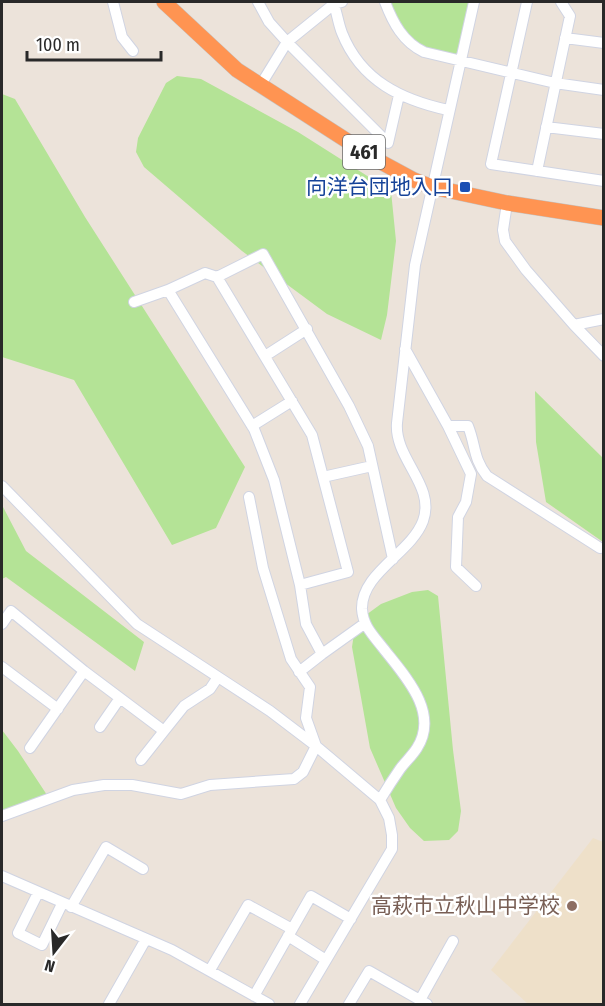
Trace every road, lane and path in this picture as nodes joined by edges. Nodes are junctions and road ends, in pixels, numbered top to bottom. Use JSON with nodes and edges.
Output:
{"nodes":[{"id":1,"x":113,"y":2,"type":"edge"},
{"id":2,"x":164,"y":2,"type":"edge"},
{"id":3,"x":258,"y":2,"type":"edge"},
{"id":4,"x":336,"y":2,"type":"edge"},
{"id":5,"x":386,"y":2,"type":"edge"},
{"id":6,"x":474,"y":2,"type":"edge"},
{"id":7,"x":527,"y":2,"type":"edge"},
{"id":8,"x":561,"y":2,"type":"edge"},
{"id":9,"x":565,"y":38,"type":"junction"},
{"id":10,"x":287,"y":42,"type":"junction"},
{"id":11,"x":603,"y":43,"type":"edge"},
{"id":12,"x":133,"y":51,"type":"dead end"},
{"id":13,"x":460,"y":61,"type":"junction"},
{"id":14,"x":511,"y":73,"type":"junction"},
{"id":15,"x":555,"y":83,"type":"junction"},
{"id":16,"x":260,"y":86,"type":"junction"},
{"id":17,"x":603,"y":90,"type":"edge"},
{"id":18,"x":399,"y":95,"type":"junction"},
{"id":19,"x":448,"y":110,"type":"junction"},
{"id":20,"x":546,"y":127,"type":"junction"},
{"id":21,"x":603,"y":134,"type":"edge"},
{"id":22,"x":537,"y":171,"type":"junction"},
{"id":23,"x":603,"y":180,"type":"edge"},
{"id":24,"x":432,"y":187,"type":"junction"},
{"id":25,"x":507,"y":203,"type":"junction"},
{"id":26,"x":603,"y":218,"type":"edge"},
{"id":27,"x":217,"y":277,"type":"junction"},
{"id":28,"x":168,"y":290,"type":"junction"},
{"id":29,"x":134,"y":302,"type":"dead end"},
{"id":30,"x":603,"y":319,"type":"edge"},
{"id":31,"x":574,"y":325,"type":"junction"},
{"id":32,"x":307,"y":330,"type":"junction"},
{"id":33,"x":405,"y":349,"type":"junction"},
{"id":34,"x":265,"y":356,"type":"junction"},
{"id":35,"x":603,"y":356,"type":"edge"},
{"id":36,"x":292,"y":401,"type":"junction"},
{"id":37,"x":252,"y":426,"type":"junction"},
{"id":38,"x":448,"y":426,"type":"junction"},
{"id":39,"x":372,"y":466,"type":"junction"},
{"id":40,"x":323,"y":477,"type":"junction"},
{"id":41,"x":2,"y":486,"type":"edge"},
{"id":42,"x":249,"y":497,"type":"dead end"},
{"id":43,"x":600,"y":548,"type":"dead end"},
{"id":44,"x":393,"y":559,"type":"junction"},
{"id":45,"x":300,"y":585,"type":"junction"},
{"id":46,"x":476,"y":586,"type":"dead end"},
{"id":47,"x":2,"y":624,"type":"edge"},
{"id":48,"x":364,"y":624,"type":"junction"},
{"id":49,"x":322,"y":654,"type":"junction"},
{"id":50,"x":2,"y":667,"type":"edge"},
{"id":51,"x":84,"y":671,"type":"junction"},
{"id":52,"x":300,"y":672,"type":"junction"},
{"id":53,"x":218,"y":677,"type":"junction"},
{"id":54,"x":120,"y":698,"type":"junction"},
{"id":55,"x":58,"y":709,"type":"junction"},
{"id":56,"x":100,"y":727,"type":"dead end"},
{"id":57,"x":164,"y":731,"type":"junction"},
{"id":58,"x":316,"y":746,"type":"junction"},
{"id":59,"x":30,"y":748,"type":"dead end"},
{"id":60,"x":141,"y":760,"type":"dead end"},
{"id":61,"x":380,"y":800,"type":"junction"},
{"id":62,"x":2,"y":816,"type":"edge"},
{"id":63,"x":143,"y":869,"type":"dead end"},
{"id":64,"x":2,"y":876,"type":"edge"},
{"id":65,"x":38,"y":893,"type":"junction"},
{"id":66,"x":67,"y":906,"type":"junction"},
{"id":67,"x":351,"y":919,"type":"junction"},
{"id":68,"x":290,"y":932,"type":"junction"},
{"id":69,"x":146,"y":939,"type":"junction"},
{"id":70,"x":453,"y":941,"type":"dead end"},
{"id":71,"x":326,"y":960,"type":"junction"},
{"id":72,"x":210,"y":970,"type":"junction"},
{"id":73,"x":254,"y":996,"type":"junction"},
{"id":74,"x":417,"y":1001,"type":"edge"},
{"id":75,"x":109,"y":1005,"type":"edge"},
{"id":76,"x":269,"y":1005,"type":"edge"},
{"id":77,"x":300,"y":1005,"type":"edge"},
{"id":78,"x":349,"y":1005,"type":"edge"}],
"edges":[{"from":1,"to":12,"type":"street"},
{"from":2,"to":16,"type":"highway","number":"461"},
{"from":3,"to":10,"type":"street"},
{"from":4,"to":10,"type":"street"},
{"from":4,"to":18,"type":"street"},
{"from":5,"to":13,"type":"street"},
{"from":6,"to":13,"type":"street"},
{"from":7,"to":14,"type":"street"},
{"from":8,"to":9,"type":"street"},
{"from":9,"to":11,"type":"street"},
{"from":9,"to":15,"type":"street"},
{"from":10,"to":16,"type":"street"},
{"from":10,"to":18,"type":"street"},
{"from":13,"to":14,"type":"street"},
{"from":13,"to":19,"type":"street"},
{"from":14,"to":15,"type":"street"},
{"from":14,"to":22,"type":"street"},
{"from":15,"to":17,"type":"street"},
{"from":15,"to":20,"type":"street"},
{"from":16,"to":24,"type":"highway","number":"461"},
{"from":18,"to":19,"type":"street"},
{"from":19,"to":24,"type":"street"},
{"from":20,"to":21,"type":"street"},
{"from":20,"to":22,"type":"street"},
{"from":22,"to":23,"type":"street"},
{"from":24,"to":25,"type":"highway","number":"461"},
{"from":24,"to":33,"type":"street"},
{"from":25,"to":26,"type":"highway","number":"461"},
{"from":25,"to":31,"type":"street"},
{"from":27,"to":28,"type":"street"},
{"from":27,"to":32,"type":"street"},
{"from":27,"to":34,"type":"street"},
{"from":28,"to":29,"type":"street"},
{"from":28,"to":37,"type":"street"},
{"from":30,"to":31,"type":"street"},
{"from":31,"to":35,"type":"street"},
{"from":32,"to":34,"type":"street"},
{"from":32,"to":39,"type":"street"},
{"from":33,"to":38,"type":"street"},
{"from":33,"to":44,"type":"street"},
{"from":34,"to":36,"type":"street"},
{"from":36,"to":37,"type":"street"},
{"from":36,"to":40,"type":"street"},
{"from":37,"to":45,"type":"street"},
{"from":38,"to":43,"type":"street"},
{"from":38,"to":46,"type":"street"},
{"from":39,"to":40,"type":"street"},
{"from":39,"to":44,"type":"street"},
{"from":40,"to":45,"type":"street"},
{"from":41,"to":53,"type":"street"},
{"from":42,"to":52,"type":"street"},
{"from":44,"to":48,"type":"street"},
{"from":45,"to":49,"type":"street"},
{"from":47,"to":51,"type":"street"},
{"from":48,"to":49,"type":"street"},
{"from":48,"to":61,"type":"street"},
{"from":49,"to":52,"type":"street"},
{"from":50,"to":55,"type":"street"},
{"from":51,"to":54,"type":"street"},
{"from":51,"to":55,"type":"street"},
{"from":52,"to":58,"type":"street"},
{"from":53,"to":57,"type":"street"},
{"from":53,"to":58,"type":"street"},
{"from":54,"to":56,"type":"street"},
{"from":54,"to":57,"type":"street"},
{"from":55,"to":59,"type":"street"},
{"from":57,"to":60,"type":"street"},
{"from":58,"to":61,"type":"street"},
{"from":58,"to":62,"type":"street"},
{"from":61,"to":67,"type":"street"},
{"from":63,"to":66,"type":"street"},
{"from":64,"to":65,"type":"street"},
{"from":65,"to":66,"type":"street"},
{"from":65,"to":66,"type":"street"},
{"from":66,"to":69,"type":"street"},
{"from":67,"to":68,"type":"street"},
{"from":67,"to":71,"type":"street"},
{"from":68,"to":71,"type":"street"},
{"from":68,"to":72,"type":"street"},
{"from":68,"to":73,"type":"street"},
{"from":69,"to":72,"type":"street"},
{"from":69,"to":75,"type":"street"},
{"from":70,"to":74,"type":"street"},
{"from":71,"to":77,"type":"street"},
{"from":72,"to":73,"type":"street"},
{"from":73,"to":76,"type":"street"},
{"from":74,"to":78,"type":"street"}]}
